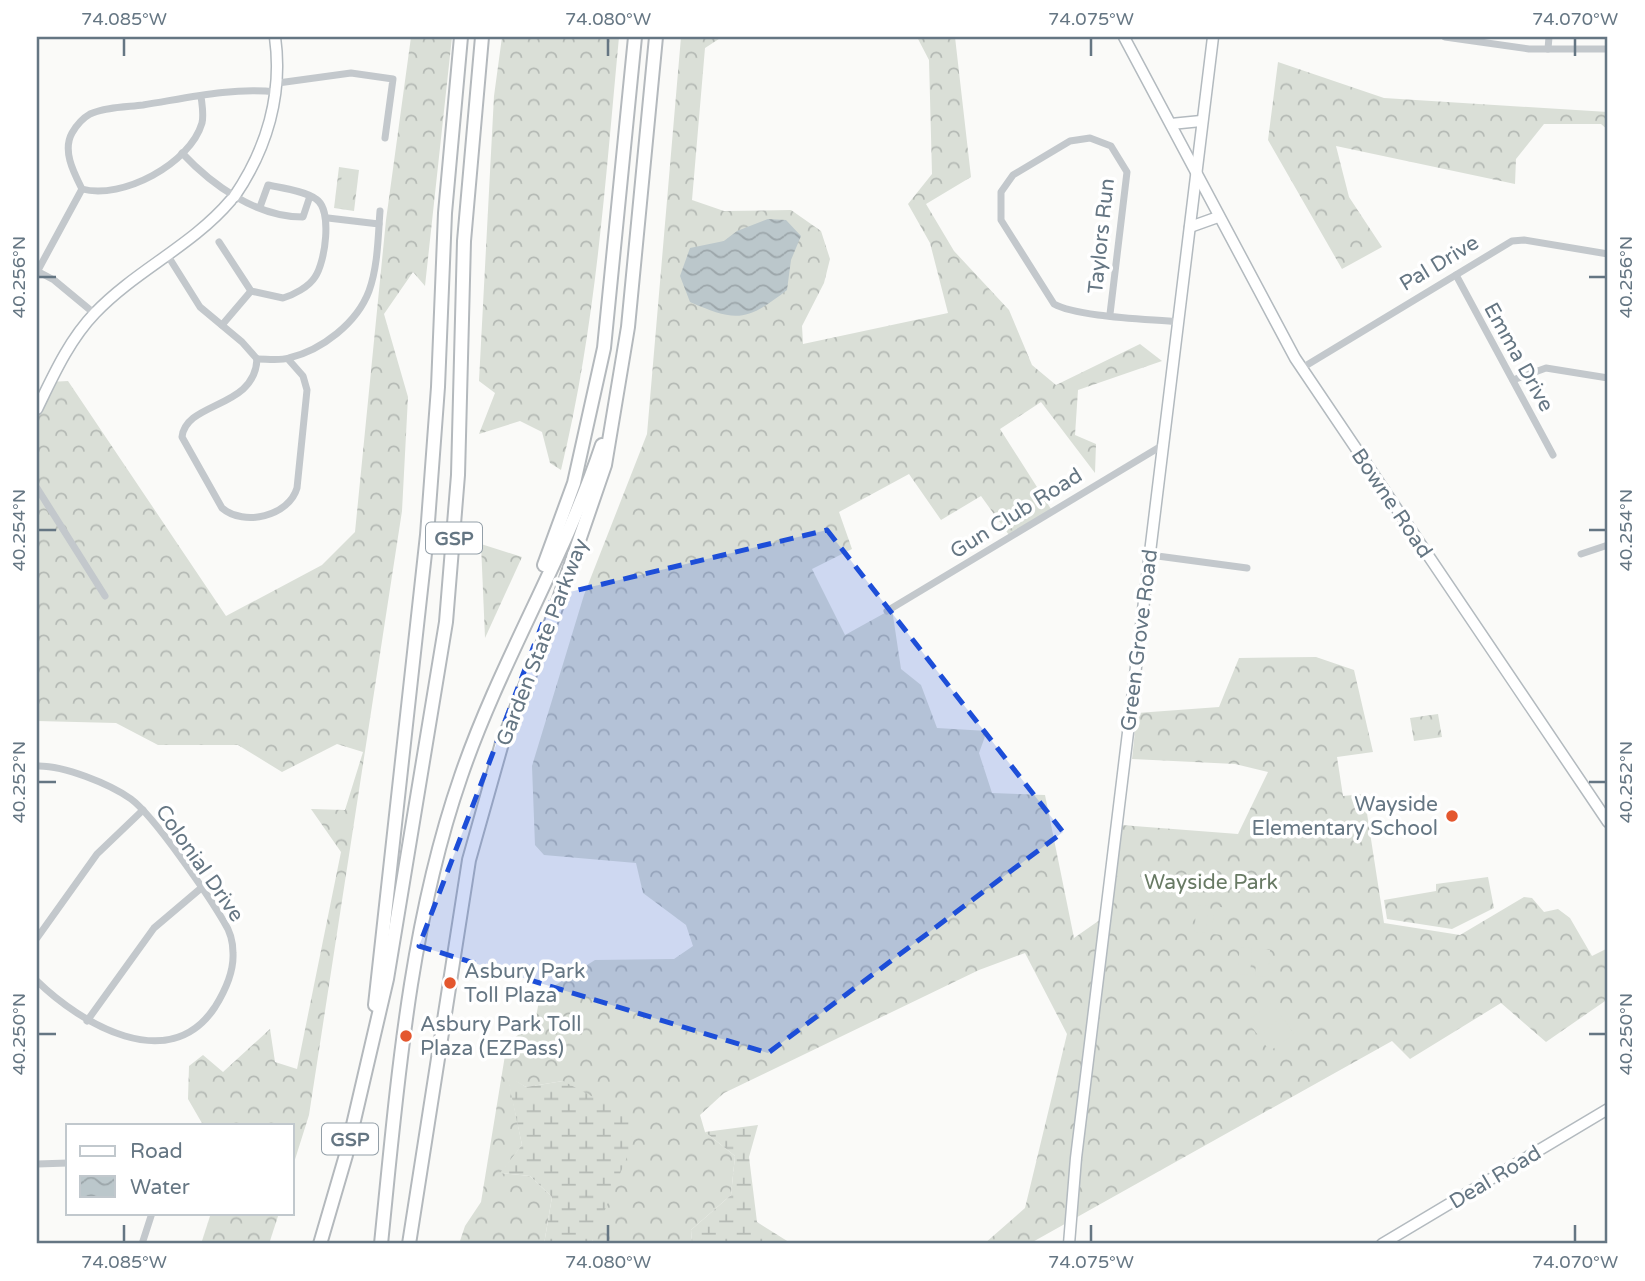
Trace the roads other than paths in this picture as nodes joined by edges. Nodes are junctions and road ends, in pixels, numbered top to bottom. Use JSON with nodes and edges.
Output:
{"nodes":[{"id":1,"x":275,"y":37,"type":"edge"},
{"id":2,"x":461,"y":37,"type":"edge"},
{"id":3,"x":482,"y":37,"type":"edge"},
{"id":4,"x":635,"y":37,"type":"edge"},
{"id":5,"x":656,"y":37,"type":"edge"},
{"id":6,"x":1124,"y":37,"type":"edge"},
{"id":7,"x":1213,"y":37,"type":"edge"},
{"id":8,"x":1447,"y":37,"type":"edge"},
{"id":9,"x":1549,"y":37,"type":"edge"},
{"id":10,"x":1548,"y":49,"type":"junction"},
{"id":11,"x":1608,"y":49,"type":"edge"},
{"id":12,"x":277,"y":87,"type":"junction"},
{"id":13,"x":201,"y":96,"type":"junction"},
{"id":14,"x":1201,"y":121,"type":"junction"},
{"id":15,"x":1171,"y":124,"type":"junction"},
{"id":16,"x":385,"y":138,"type":"dead end"},
{"id":17,"x":182,"y":153,"type":"junction"},
{"id":18,"x":1195,"y":172,"type":"junction"},
{"id":19,"x":82,"y":189,"type":"junction"},
{"id":20,"x":310,"y":196,"type":"junction"},
{"id":21,"x":232,"y":198,"type":"junction"},
{"id":22,"x":260,"y":207,"type":"junction"},
{"id":23,"x":380,"y":211,"type":"dead end"},
{"id":24,"x":1218,"y":217,"type":"junction"},
{"id":25,"x":328,"y":218,"type":"junction"},
{"id":26,"x":379,"y":224,"type":"junction"},
{"id":27,"x":1190,"y":227,"type":"junction"},
{"id":28,"x":219,"y":242,"type":"dead end"},
{"id":29,"x":1608,"y":254,"type":"edge"},
{"id":30,"x":168,"y":256,"type":"junction"},
{"id":31,"x":37,"y":272,"type":"edge"},
{"id":32,"x":1456,"y":275,"type":"junction"},
{"id":33,"x":251,"y":291,"type":"junction"},
{"id":34,"x":95,"y":314,"type":"junction"},
{"id":35,"x":1110,"y":314,"type":"junction"},
{"id":36,"x":1178,"y":322,"type":"junction"},
{"id":37,"x":222,"y":325,"type":"junction"},
{"id":38,"x":257,"y":359,"type":"junction"},
{"id":39,"x":288,"y":359,"type":"junction"},
{"id":40,"x":1302,"y":368,"type":"junction"},
{"id":41,"x":1608,"y":378,"type":"edge"},
{"id":42,"x":1513,"y":380,"type":"junction"},
{"id":43,"x":613,"y":407,"type":"junction"},
{"id":44,"x":37,"y":409,"type":"edge"},
{"id":45,"x":1163,"y":446,"type":"junction"},
{"id":46,"x":1553,"y":455,"type":"dead end"},
{"id":47,"x":37,"y":488,"type":"edge"},
{"id":48,"x":1608,"y":545,"type":"edge"},
{"id":49,"x":1581,"y":554,"type":"dead end"},
{"id":50,"x":1150,"y":555,"type":"junction"},
{"id":51,"x":1247,"y":568,"type":"dead end"},
{"id":52,"x":105,"y":596,"type":"dead end"},
{"id":53,"x":887,"y":611,"type":"dead end"},
{"id":54,"x":521,"y":628,"type":"junction"},
{"id":55,"x":37,"y":766,"type":"edge"},
{"id":56,"x":143,"y":810,"type":"junction"},
{"id":57,"x":1608,"y":822,"type":"edge"},
{"id":58,"x":201,"y":890,"type":"junction"},
{"id":59,"x":37,"y":938,"type":"edge"},
{"id":60,"x":37,"y":981,"type":"edge"},
{"id":61,"x":87,"y":1021,"type":"junction"},
{"id":62,"x":374,"y":1033,"type":"junction"},
{"id":63,"x":1608,"y":1109,"type":"edge"},
{"id":64,"x":66,"y":1163,"type":"edge"},
{"id":65,"x":37,"y":1164,"type":"edge"},
{"id":66,"x":152,"y":1214,"type":"edge"},
{"id":67,"x":142,"y":1244,"type":"edge"},
{"id":68,"x":320,"y":1244,"type":"edge"},
{"id":69,"x":381,"y":1244,"type":"edge"},
{"id":70,"x":409,"y":1244,"type":"edge"},
{"id":71,"x":1069,"y":1244,"type":"edge"},
{"id":72,"x":1382,"y":1244,"type":"edge"}],
"edges":[{"from":1,"to":12,"type":"street"},
{"from":2,"to":62,"type":"highway","number":"GSP"},
{"from":3,"to":62,"type":"highway","number":"GSP"},
{"from":4,"to":54,"type":"highway","name":"Garden State Parkway"},
{"from":5,"to":43,"type":"highway","name":"Garden State Parkway"},
{"from":6,"to":15,"type":"street","name":"Bowne Road"},
{"from":7,"to":14,"type":"street","name":"Green Grove Road"},
{"from":8,"to":10,"type":"street"},
{"from":9,"to":10,"type":"street"},
{"from":10,"to":11,"type":"street"},
{"from":12,"to":13,"type":"street"},
{"from":12,"to":16,"type":"street"},
{"from":12,"to":21,"type":"street"},
{"from":13,"to":17,"type":"street"},
{"from":13,"to":19,"type":"street"},
{"from":14,"to":15,"type":"street"},
{"from":14,"to":18,"type":"street","name":"Green Grove Road"},
{"from":15,"to":18,"type":"street","name":"Bowne Road"},
{"from":17,"to":19,"type":"street"},
{"from":17,"to":21,"type":"street"},
{"from":18,"to":24,"type":"street","name":"Bowne Road"},
{"from":18,"to":27,"type":"street","name":"Green Grove Road"},
{"from":19,"to":31,"type":"street"},
{"from":20,"to":22,"type":"street"},
{"from":20,"to":22,"type":"street"},
{"from":20,"to":25,"type":"street"},
{"from":21,"to":22,"type":"street"},
{"from":21,"to":30,"type":"street"},
{"from":23,"to":26,"type":"street"},
{"from":24,"to":27,"type":"street"},
{"from":24,"to":40,"type":"street","name":"Bowne Road"},
{"from":25,"to":26,"type":"street"},
{"from":25,"to":33,"type":"street"},
{"from":26,"to":39,"type":"street"},
{"from":27,"to":36,"type":"street","name":"Green Grove Road"},
{"from":28,"to":33,"type":"street"},
{"from":29,"to":32,"type":"street","name":"Pal Drive"},
{"from":30,"to":34,"type":"street"},
{"from":30,"to":37,"type":"street"},
{"from":31,"to":34,"type":"street"},
{"from":32,"to":40,"type":"street","name":"Pal Drive"},
{"from":32,"to":42,"type":"street","name":"Emma Drive"},
{"from":33,"to":37,"type":"street"},
{"from":34,"to":44,"type":"street"},
{"from":35,"to":35,"type":"street","name":"Taylors Run"},
{"from":35,"to":36,"type":"street","name":"Taylors Run"},
{"from":36,"to":45,"type":"street","name":"Green Grove Road"},
{"from":37,"to":38,"type":"street"},
{"from":38,"to":39,"type":"street"},
{"from":38,"to":39,"type":"street"},
{"from":40,"to":57,"type":"street","name":"Bowne Road"},
{"from":41,"to":42,"type":"street"},
{"from":42,"to":46,"type":"street","name":"Emma Drive"},
{"from":43,"to":54,"type":"highway"},
{"from":43,"to":70,"type":"highway","name":"Garden State Parkway"},
{"from":45,"to":50,"type":"street","name":"Green Grove Road"},
{"from":45,"to":53,"type":"street","name":"Gun Club Road"},
{"from":47,"to":52,"type":"street"},
{"from":48,"to":49,"type":"street"},
{"from":50,"to":51,"type":"street"},
{"from":50,"to":71,"type":"street","name":"Green Grove Road"},
{"from":54,"to":69,"type":"highway"},
{"from":55,"to":56,"type":"street","name":"Colonial Drive"},
{"from":56,"to":58,"type":"street","name":"Colonial Drive"},
{"from":56,"to":59,"type":"street"},
{"from":58,"to":61,"type":"street"},
{"from":58,"to":61,"type":"street","name":"Colonial Drive"},
{"from":60,"to":61,"type":"street","name":"Colonial Drive"},
{"from":62,"to":68,"type":"highway","number":"GSP"},
{"from":63,"to":72,"type":"street","name":"Deal Road"},
{"from":64,"to":65,"type":"street"},
{"from":66,"to":67,"type":"street"}]}
